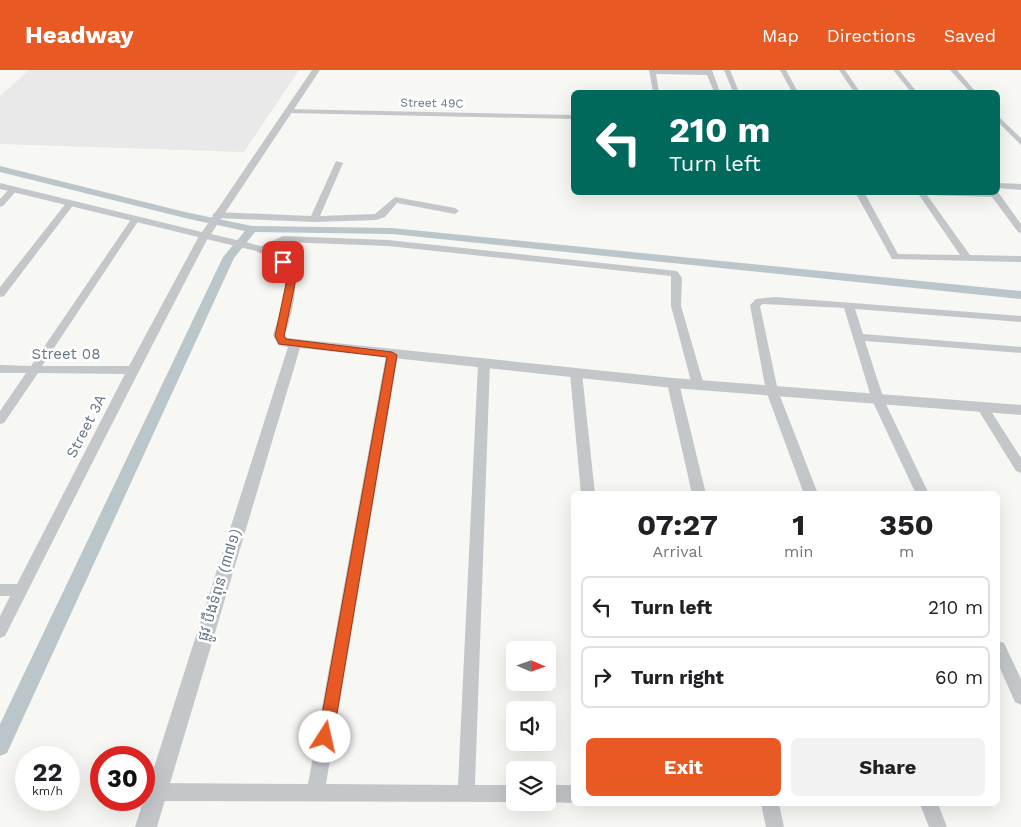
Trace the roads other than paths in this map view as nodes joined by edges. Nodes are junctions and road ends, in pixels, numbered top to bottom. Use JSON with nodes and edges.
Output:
{"nodes":[{"id":1,"x":316,"y":70,"type":"edge"},
{"id":2,"x":783,"y":70,"type":"edge"},
{"id":3,"x":842,"y":70,"type":"edge"},
{"id":4,"x":896,"y":70,"type":"edge"},
{"id":5,"x":952,"y":70,"type":"edge"},
{"id":6,"x":652,"y":71,"type":"edge"},
{"id":7,"x":710,"y":72,"type":"edge"},
{"id":8,"x":728,"y":72,"type":"edge"},
{"id":9,"x":656,"y":90,"type":"edge"},
{"id":10,"x":716,"y":90,"type":"edge"},
{"id":11,"x":735,"y":90,"type":"edge"},
{"id":12,"x":794,"y":90,"type":"edge"},
{"id":13,"x":855,"y":90,"type":"edge"},
{"id":14,"x":912,"y":90,"type":"edge"},
{"id":15,"x":971,"y":90,"type":"edge"},
{"id":16,"x":289,"y":111,"type":"junction"},
{"id":17,"x":571,"y":117,"type":"edge"},
{"id":18,"x":1001,"y":127,"type":"edge"},
{"id":19,"x":1021,"y":127,"type":"edge"},
{"id":20,"x":1021,"y":143,"type":"edge"},
{"id":21,"x":339,"y":163,"type":"dead end"},
{"id":22,"x":0,"y":186,"type":"edge"},
{"id":23,"x":1021,"y":186,"type":"edge"},
{"id":24,"x":14,"y":189,"type":"junction"},
{"id":25,"x":1000,"y":190,"type":"edge"},
{"id":26,"x":861,"y":195,"type":"edge"},
{"id":27,"x":924,"y":195,"type":"edge"},
{"id":28,"x":998,"y":195,"type":"edge"},
{"id":29,"x":0,"y":204,"type":"edge"},
{"id":30,"x":70,"y":204,"type":"junction"},
{"id":31,"x":455,"y":211,"type":"dead end"},
{"id":32,"x":214,"y":219,"type":"junction"},
{"id":33,"x":314,"y":219,"type":"junction"},
{"id":34,"x":135,"y":220,"type":"junction"},
{"id":35,"x":1021,"y":230,"type":"edge"},
{"id":36,"x":204,"y":236,"type":"junction"},
{"id":37,"x":260,"y":249,"type":"junction"},
{"id":38,"x":967,"y":258,"type":"junction"},
{"id":39,"x":1021,"y":259,"type":"edge"},
{"id":40,"x":0,"y":294,"type":"edge"},
{"id":41,"x":849,"y":307,"type":"junction"},
{"id":42,"x":1021,"y":319,"type":"edge"},
{"id":43,"x":857,"y":337,"type":"junction"},
{"id":44,"x":294,"y":344,"type":"junction"},
{"id":45,"x":1021,"y":350,"type":"edge"},
{"id":46,"x":392,"y":355,"type":"junction"},
{"id":47,"x":484,"y":363,"type":"junction"},
{"id":48,"x":0,"y":369,"type":"edge"},
{"id":49,"x":34,"y":369,"type":"junction"},
{"id":50,"x":133,"y":370,"type":"junction"},
{"id":51,"x":576,"y":373,"type":"junction"},
{"id":52,"x":673,"y":382,"type":"junction"},
{"id":53,"x":698,"y":385,"type":"junction"},
{"id":54,"x":772,"y":391,"type":"junction"},
{"id":55,"x":878,"y":400,"type":"junction"},
{"id":56,"x":983,"y":408,"type":"junction"},
{"id":57,"x":1021,"y":410,"type":"edge"},
{"id":58,"x":0,"y":420,"type":"edge"},
{"id":59,"x":1021,"y":468,"type":"edge"},
{"id":60,"x":588,"y":491,"type":"edge"},
{"id":61,"x":698,"y":491,"type":"edge"},
{"id":62,"x":810,"y":491,"type":"edge"},
{"id":63,"x":922,"y":491,"type":"edge"},
{"id":64,"x":0,"y":590,"type":"edge"},
{"id":65,"x":22,"y":590,"type":"junction"},
{"id":66,"x":0,"y":631,"type":"edge"},
{"id":67,"x":1000,"y":652,"type":"edge"},
{"id":68,"x":1021,"y":697,"type":"edge"},
{"id":69,"x":156,"y":792,"type":"junction"},
{"id":70,"x":316,"y":794,"type":"junction"},
{"id":71,"x":466,"y":794,"type":"junction"},
{"id":72,"x":506,"y":794,"type":"edge"},
{"id":73,"x":556,"y":794,"type":"edge"},
{"id":74,"x":571,"y":794,"type":"edge"},
{"id":75,"x":770,"y":806,"type":"edge"},
{"id":76,"x":930,"y":806,"type":"edge"},
{"id":77,"x":146,"y":827,"type":"edge"},
{"id":78,"x":775,"y":827,"type":"edge"},
{"id":79,"x":938,"y":827,"type":"edge"}],
"edges":[{"from":1,"to":16,"type":"street"},
{"from":2,"to":12,"type":"street"},
{"from":3,"to":13,"type":"street"},
{"from":4,"to":14,"type":"street"},
{"from":5,"to":15,"type":"street"},
{"from":6,"to":7,"type":"street"},
{"from":6,"to":9,"type":"street"},
{"from":7,"to":8,"type":"street"},
{"from":7,"to":10,"type":"street"},
{"from":8,"to":11,"type":"street"},
{"from":16,"to":17,"type":"street","name":"Street 49C"},
{"from":16,"to":32,"type":"street"},
{"from":18,"to":19,"type":"street"},
{"from":18,"to":20,"type":"street"},
{"from":21,"to":33,"type":"street"},
{"from":22,"to":24,"type":"street"},
{"from":23,"to":25,"type":"street"},
{"from":24,"to":29,"type":"street"},
{"from":24,"to":30,"type":"street"},
{"from":26,"to":38,"type":"street"},
{"from":27,"to":38,"type":"street"},
{"from":28,"to":35,"type":"street"},
{"from":30,"to":34,"type":"street"},
{"from":30,"to":40,"type":"street"},
{"from":31,"to":33,"type":"street"},
{"from":32,"to":33,"type":"street"},
{"from":32,"to":36,"type":"street"},
{"from":34,"to":36,"type":"street"},
{"from":34,"to":49,"type":"street"},
{"from":36,"to":37,"type":"street"},
{"from":36,"to":50,"type":"street","name":"Street 3A"},
{"from":37,"to":44,"type":"street"},
{"from":37,"to":53,"type":"street"},
{"from":38,"to":39,"type":"street"},
{"from":41,"to":42,"type":"street"},
{"from":41,"to":43,"type":"street"},
{"from":41,"to":54,"type":"street"},
{"from":43,"to":45,"type":"street"},
{"from":43,"to":55,"type":"street"},
{"from":44,"to":46,"type":"street"},
{"from":44,"to":69,"type":"street","name":"ផ្លូវ បឹងទំពុន (៣៧១)"},
{"from":46,"to":47,"type":"street"},
{"from":46,"to":70,"type":"street"},
{"from":47,"to":51,"type":"street"},
{"from":47,"to":71,"type":"street"},
{"from":48,"to":49,"type":"street","name":"Street 08"},
{"from":49,"to":50,"type":"street","name":"Street 08"},
{"from":49,"to":58,"type":"street"},
{"from":50,"to":65,"type":"street","name":"Street 3A"},
{"from":51,"to":52,"type":"street"},
{"from":51,"to":60,"type":"street"},
{"from":52,"to":53,"type":"street"},
{"from":52,"to":61,"type":"street"},
{"from":53,"to":54,"type":"street"},
{"from":54,"to":55,"type":"street"},
{"from":54,"to":62,"type":"street"},
{"from":55,"to":56,"type":"street"},
{"from":55,"to":63,"type":"street"},
{"from":56,"to":57,"type":"street"},
{"from":56,"to":59,"type":"street"},
{"from":64,"to":65,"type":"street"},
{"from":65,"to":66,"type":"street","name":"Street 3A"},
{"from":67,"to":68,"type":"street"},
{"from":69,"to":70,"type":"street"},
{"from":69,"to":77,"type":"street","name":"ផ្លូវ បឹងទំពុន (៣៧១)"},
{"from":70,"to":71,"type":"street"},
{"from":71,"to":72,"type":"street"},
{"from":73,"to":74,"type":"street"},
{"from":75,"to":78,"type":"street"},
{"from":76,"to":79,"type":"street"}]}
